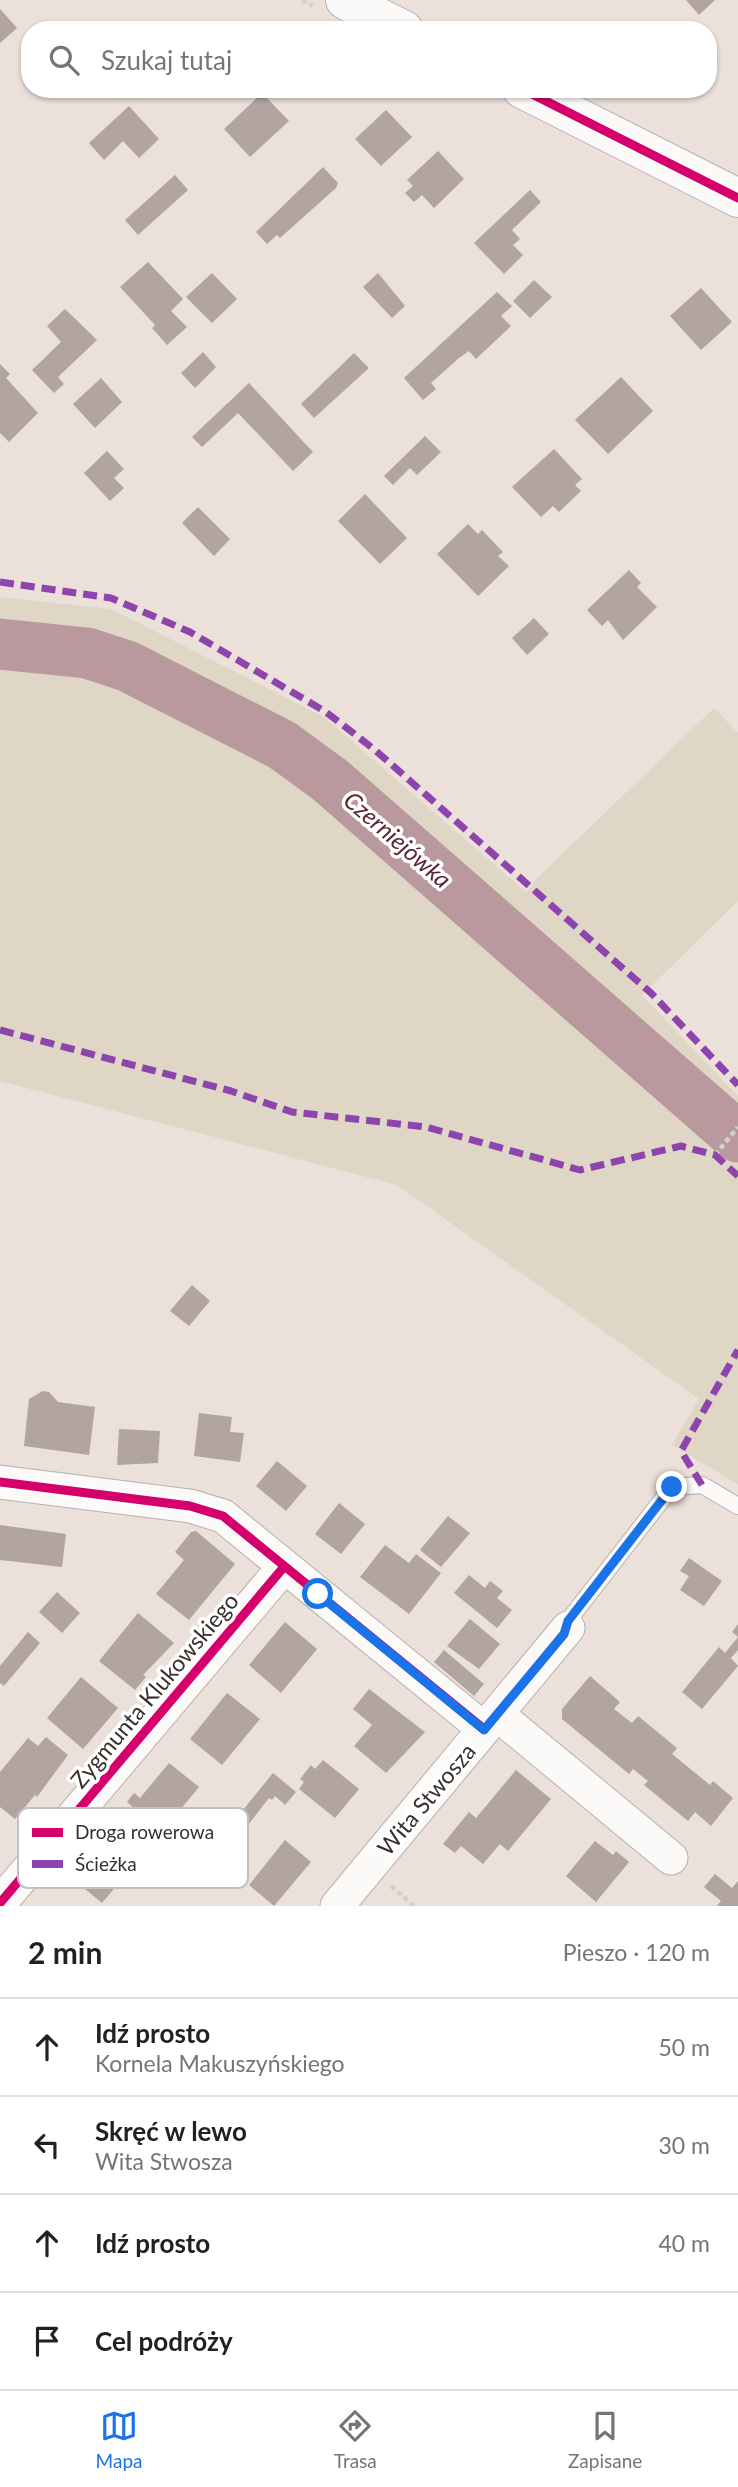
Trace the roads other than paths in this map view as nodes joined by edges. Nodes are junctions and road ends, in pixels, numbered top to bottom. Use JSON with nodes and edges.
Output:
{"nodes":[{"id":1,"x":345,"y":0,"type":"edge"},
{"id":2,"x":386,"y":21,"type":"edge"},
{"id":3,"x":540,"y":98,"type":"edge"},
{"id":4,"x":738,"y":198,"type":"edge"},
{"id":5,"x":0,"y":1482,"type":"edge"},
{"id":6,"x":738,"y":1506,"type":"edge"},
{"id":7,"x":284,"y":1568,"type":"junction"},
{"id":8,"x":568,"y":1628,"type":"joint"},
{"id":9,"x":490,"y":1722,"type":"junction"},
{"id":10,"x":81,"y":1808,"type":"edge"},
{"id":11,"x":671,"y":1858,"type":"dead end"},
{"id":12,"x":18,"y":1882,"type":"edge"},
{"id":13,"x":0,"y":1903,"type":"edge"},
{"id":14,"x":337,"y":1906,"type":"edge"}],
"edges":[{"from":1,"to":2,"type":"street"},
{"from":3,"to":4,"type":"street"},
{"from":5,"to":7,"type":"street"},
{"from":6,"to":8,"type":"lane"},
{"from":7,"to":9,"type":"street"},
{"from":7,"to":10,"type":"street","name":"Zygmunta Klukowskiego"},
{"from":8,"to":9,"type":"street","name":"Wita Stwosza"},
{"from":9,"to":11,"type":"street"},
{"from":9,"to":14,"type":"street","name":"Wita Stwosza"},
{"from":12,"to":13,"type":"street","name":"Zygmunta Klukowskiego"}]}
